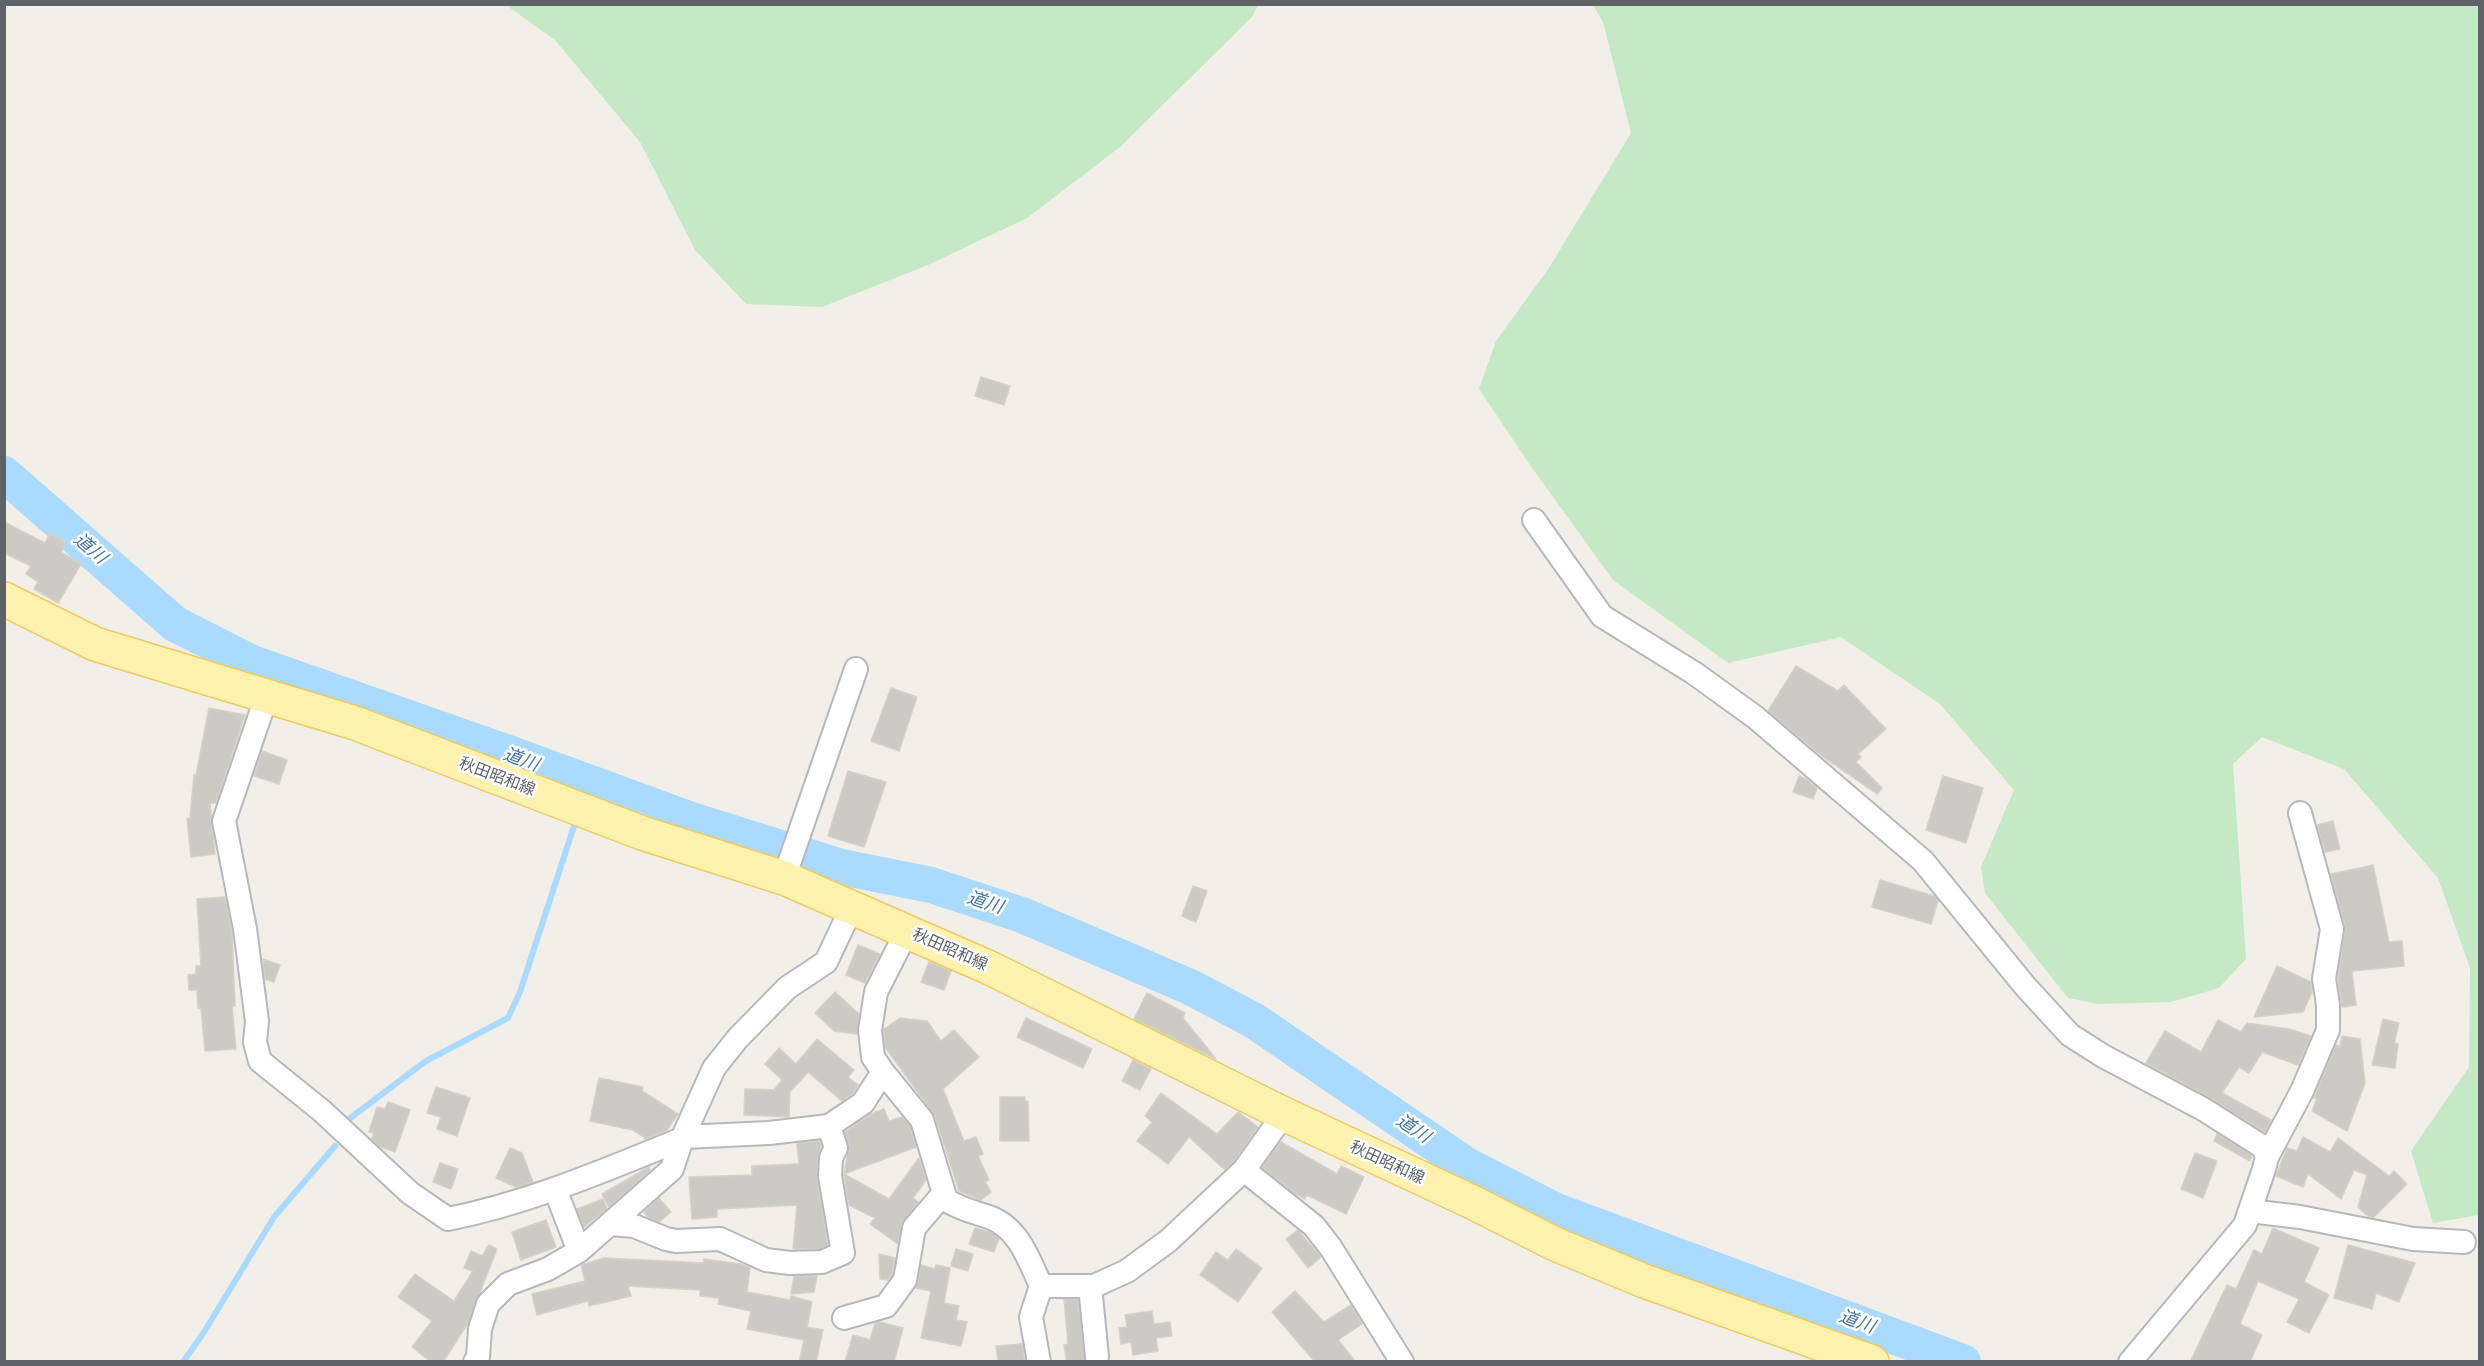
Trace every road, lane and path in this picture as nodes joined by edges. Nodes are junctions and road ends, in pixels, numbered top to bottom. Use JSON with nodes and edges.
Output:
{"nodes":[{"id":1,"x":1534,"y":520,"type":"dead end"},
{"id":2,"x":4,"y":599,"type":"edge"},
{"id":3,"x":856,"y":669,"type":"dead end"},
{"id":4,"x":267,"y":695,"type":"junction"},
{"id":5,"x":2300,"y":813,"type":"dead end"},
{"id":6,"x":784,"y":878,"type":"junction"},
{"id":7,"x":851,"y":909,"type":"junction"},
{"id":8,"x":907,"y":932,"type":"junction"},
{"id":9,"x":883,"y":1072,"type":"junction"},
{"id":10,"x":1284,"y":1114,"type":"junction"},
{"id":11,"x":829,"y":1125,"type":"junction"},
{"id":12,"x":683,"y":1138,"type":"junction"},
{"id":13,"x":2267,"y":1156,"type":"junction"},
{"id":14,"x":1244,"y":1170,"type":"junction"},
{"id":15,"x":555,"y":1189,"type":"junction"},
{"id":16,"x":944,"y":1193,"type":"junction"},
{"id":17,"x":2250,"y":1211,"type":"junction"},
{"id":18,"x":611,"y":1224,"type":"junction"},
{"id":19,"x":2464,"y":1242,"type":"dead end"},
{"id":20,"x":579,"y":1251,"type":"junction"},
{"id":21,"x":1041,"y":1286,"type":"junction"},
{"id":22,"x":1090,"y":1286,"type":"junction"},
{"id":23,"x":844,"y":1318,"type":"dead end"},
{"id":24,"x":1097,"y":1357,"type":"dead end"},
{"id":25,"x":475,"y":1362,"type":"edge"},
{"id":26,"x":1039,"y":1362,"type":"edge"},
{"id":27,"x":1402,"y":1362,"type":"edge"},
{"id":28,"x":1872,"y":1362,"type":"edge"},
{"id":29,"x":2130,"y":1362,"type":"edge"}],
"edges":[{"from":1,"to":13,"type":"street"},
{"from":2,"to":4,"type":"main road","name":"秋田昭和線"},
{"from":3,"to":6,"type":"street"},
{"from":4,"to":6,"type":"main road","name":"秋田昭和線"},
{"from":4,"to":15,"type":"street"},
{"from":5,"to":13,"type":"street"},
{"from":6,"to":7,"type":"main road","name":"秋田昭和線"},
{"from":7,"to":8,"type":"main road","name":"秋田昭和線"},
{"from":7,"to":12,"type":"street"},
{"from":8,"to":9,"type":"street"},
{"from":8,"to":10,"type":"main road","name":"秋田昭和線"},
{"from":9,"to":11,"type":"street"},
{"from":9,"to":16,"type":"street"},
{"from":10,"to":14,"type":"street"},
{"from":10,"to":28,"type":"main road","name":"秋田昭和線"},
{"from":11,"to":12,"type":"street"},
{"from":11,"to":18,"type":"street"},
{"from":12,"to":15,"type":"street"},
{"from":12,"to":18,"type":"street"},
{"from":13,"to":17,"type":"street"},
{"from":14,"to":22,"type":"street"},
{"from":14,"to":27,"type":"street"},
{"from":15,"to":20,"type":"street"},
{"from":16,"to":21,"type":"street"},
{"from":16,"to":23,"type":"street"},
{"from":17,"to":19,"type":"street"},
{"from":17,"to":29,"type":"street"},
{"from":18,"to":20,"type":"street"},
{"from":20,"to":25,"type":"street"},
{"from":21,"to":22,"type":"street"},
{"from":21,"to":26,"type":"street"},
{"from":22,"to":24,"type":"street"}]}
